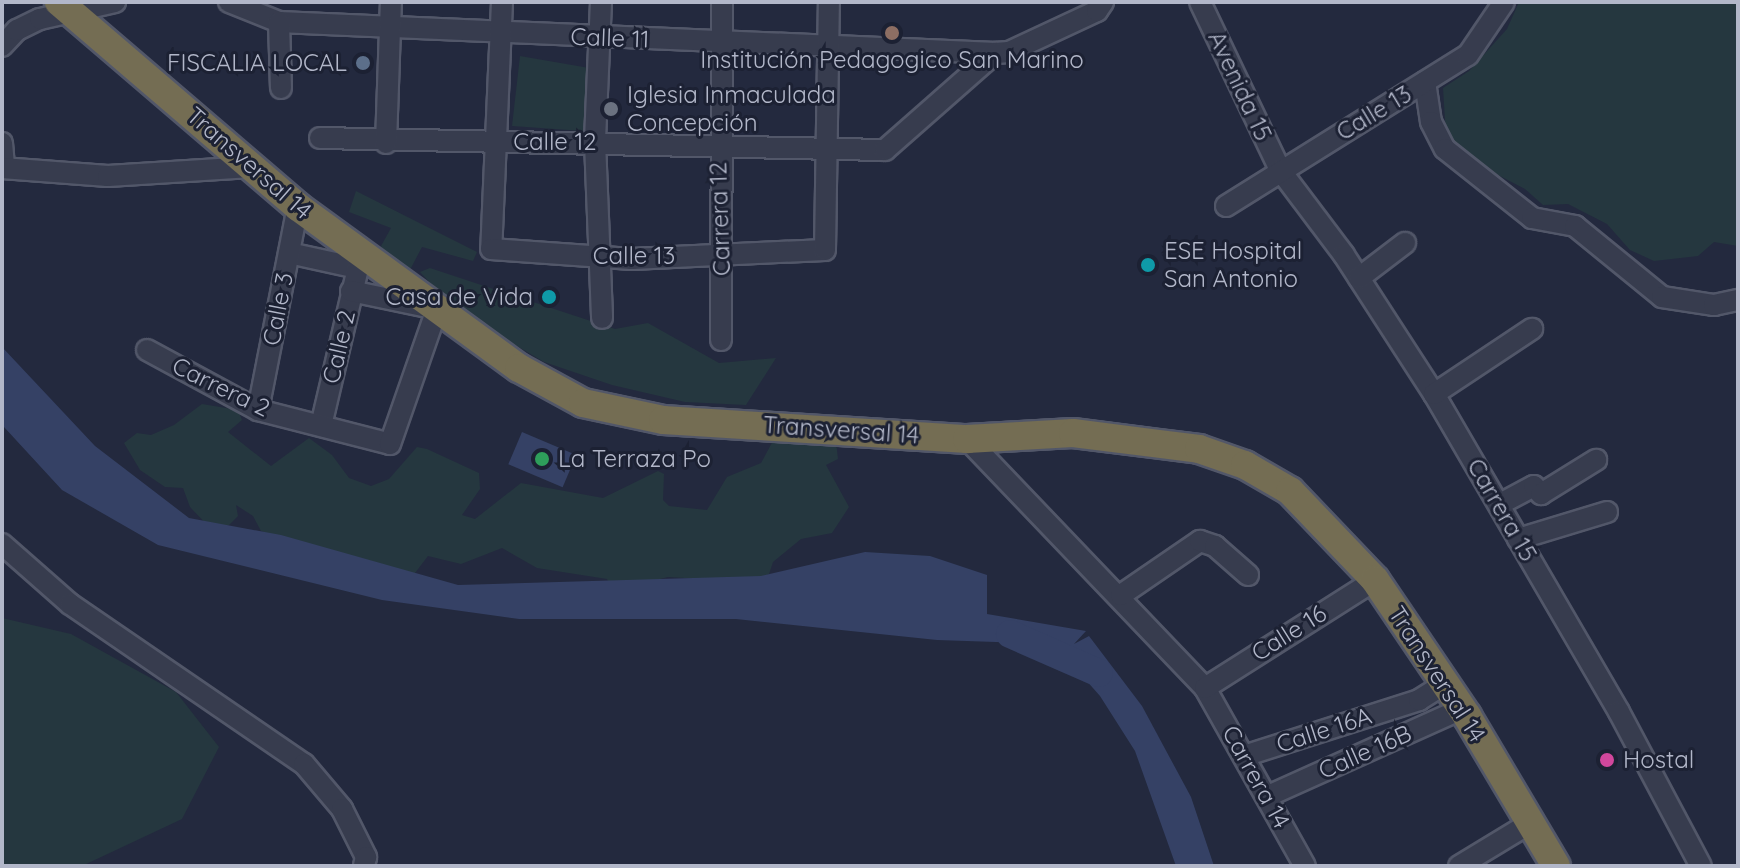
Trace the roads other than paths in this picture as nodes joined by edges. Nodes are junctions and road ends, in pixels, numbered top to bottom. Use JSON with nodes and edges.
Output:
{"nodes":[{"id":1,"x":115,"y":2,"type":"edge"},
{"id":2,"x":229,"y":2,"type":"edge"},
{"id":3,"x":391,"y":2,"type":"edge"},
{"id":4,"x":502,"y":2,"type":"edge"},
{"id":5,"x":601,"y":2,"type":"edge"},
{"id":6,"x":722,"y":2,"type":"edge"},
{"id":7,"x":829,"y":2,"type":"edge"},
{"id":8,"x":1103,"y":2,"type":"edge"},
{"id":9,"x":1200,"y":2,"type":"edge"},
{"id":10,"x":1504,"y":2,"type":"edge"},
{"id":11,"x":64,"y":8,"type":"edge"},
{"id":12,"x":279,"y":22,"type":"junction"},
{"id":13,"x":390,"y":26,"type":"junction"},
{"id":14,"x":503,"y":35,"type":"junction"},
{"id":15,"x":598,"y":38,"type":"junction"},
{"id":16,"x":719,"y":40,"type":"junction"},
{"id":17,"x":831,"y":45,"type":"junction"},
{"id":18,"x":2,"y":46,"type":"edge"},
{"id":19,"x":995,"y":53,"type":"junction"},
{"id":20,"x":1425,"y":82,"type":"junction"},
{"id":21,"x":281,"y":88,"type":"dead end"},
{"id":22,"x":320,"y":138,"type":"dead end"},
{"id":23,"x":595,"y":142,"type":"junction"},
{"id":24,"x":2,"y":143,"type":"edge"},
{"id":25,"x":386,"y":143,"type":"junction"},
{"id":26,"x":498,"y":143,"type":"junction"},
{"id":27,"x":718,"y":143,"type":"junction"},
{"id":28,"x":830,"y":151,"type":"junction"},
{"id":29,"x":251,"y":167,"type":"junction"},
{"id":30,"x":3,"y":168,"type":"edge"},
{"id":31,"x":1280,"y":170,"type":"junction"},
{"id":32,"x":1226,"y":206,"type":"dead end"},
{"id":33,"x":298,"y":207,"type":"junction"},
{"id":34,"x":1405,"y":243,"type":"dead end"},
{"id":35,"x":289,"y":253,"type":"junction"},
{"id":36,"x":721,"y":255,"type":"junction"},
{"id":37,"x":600,"y":258,"type":"junction"},
{"id":38,"x":1359,"y":278,"type":"junction"},
{"id":39,"x":351,"y":291,"type":"junction"},
{"id":40,"x":1738,"y":300,"type":"edge"},
{"id":41,"x":437,"y":309,"type":"junction"},
{"id":42,"x":602,"y":318,"type":"dead end"},
{"id":43,"x":1532,"y":329,"type":"dead end"},
{"id":44,"x":721,"y":340,"type":"dead end"},
{"id":45,"x":147,"y":350,"type":"dead end"},
{"id":46,"x":1434,"y":394,"type":"junction"},
{"id":47,"x":258,"y":410,"type":"junction"},
{"id":48,"x":321,"y":426,"type":"junction"},
{"id":49,"x":967,"y":439,"type":"junction"},
{"id":50,"x":1596,"y":460,"type":"dead end"},
{"id":51,"x":1500,"y":504,"type":"junction"},
{"id":52,"x":1607,"y":512,"type":"dead end"},
{"id":53,"x":1518,"y":539,"type":"junction"},
{"id":54,"x":2,"y":544,"type":"edge"},
{"id":55,"x":1248,"y":575,"type":"dead end"},
{"id":56,"x":1375,"y":580,"type":"junction"},
{"id":57,"x":1121,"y":595,"type":"junction"},
{"id":58,"x":1445,"y":684,"type":"junction"},
{"id":59,"x":1205,"y":688,"type":"junction"},
{"id":60,"x":1462,"y":709,"type":"junction"},
{"id":61,"x":1247,"y":755,"type":"junction"},
{"id":62,"x":1268,"y":796,"type":"junction"},
{"id":63,"x":1530,"y":823,"type":"junction"},
{"id":64,"x":364,"y":866,"type":"edge"},
{"id":65,"x":1305,"y":866,"type":"edge"},
{"id":66,"x":1459,"y":866,"type":"edge"},
{"id":67,"x":1556,"y":866,"type":"edge"},
{"id":68,"x":1701,"y":866,"type":"edge"}],
"edges":[{"from":1,"to":11,"type":"street"},
{"from":2,"to":12,"type":"street","name":"Calle 11"},
{"from":3,"to":13,"type":"street"},
{"from":4,"to":14,"type":"street"},
{"from":5,"to":15,"type":"street"},
{"from":6,"to":16,"type":"street","name":"Carrera 12"},
{"from":7,"to":17,"type":"street"},
{"from":8,"to":19,"type":"street"},
{"from":9,"to":31,"type":"street","name":"Avenida 15"},
{"from":10,"to":20,"type":"street","name":"Calle 13"},
{"from":11,"to":18,"type":"street"},
{"from":11,"to":29,"type":"highway","name":"Transversal 14"},
{"from":12,"to":13,"type":"street","name":"Calle 11"},
{"from":12,"to":21,"type":"street"},
{"from":13,"to":14,"type":"street","name":"Calle 11"},
{"from":13,"to":25,"type":"street"},
{"from":14,"to":15,"type":"street","name":"Calle 11"},
{"from":14,"to":26,"type":"street"},
{"from":15,"to":16,"type":"street","name":"Calle 11"},
{"from":15,"to":23,"type":"street"},
{"from":16,"to":17,"type":"street","name":"Calle 11"},
{"from":16,"to":27,"type":"street","name":"Carrera 12"},
{"from":17,"to":19,"type":"street","name":"Calle 11"},
{"from":17,"to":28,"type":"street"},
{"from":19,"to":28,"type":"street","name":"Calle 12"},
{"from":20,"to":31,"type":"street","name":"Calle 13"},
{"from":20,"to":40,"type":"street"},
{"from":22,"to":25,"type":"street","name":"Calle 12"},
{"from":23,"to":26,"type":"street","name":"Calle 12"},
{"from":23,"to":27,"type":"street","name":"Calle 12"},
{"from":23,"to":37,"type":"street"},
{"from":24,"to":30,"type":"street"},
{"from":25,"to":26,"type":"street","name":"Calle 12"},
{"from":26,"to":37,"type":"street","name":"Calle 13"},
{"from":27,"to":28,"type":"street","name":"Calle 12"},
{"from":27,"to":36,"type":"street","name":"Carrera 12"},
{"from":28,"to":36,"type":"street","name":"Calle 13"},
{"from":29,"to":30,"type":"street"},
{"from":29,"to":33,"type":"highway","name":"Transversal 14"},
{"from":31,"to":32,"type":"street","name":"Calle 13"},
{"from":31,"to":38,"type":"street","name":"Carrera 15"},
{"from":33,"to":35,"type":"street","name":"Calle 3"},
{"from":33,"to":41,"type":"highway","name":"Transversal 14"},
{"from":34,"to":38,"type":"street"},
{"from":35,"to":39,"type":"street","name":"Calle 2"},
{"from":35,"to":47,"type":"street","name":"Calle 3"},
{"from":36,"to":37,"type":"street","name":"Calle 13"},
{"from":36,"to":44,"type":"street","name":"Carrera 12"},
{"from":37,"to":42,"type":"street"},
{"from":38,"to":46,"type":"street","name":"Carrera 15"},
{"from":39,"to":41,"type":"street"},
{"from":39,"to":48,"type":"street","name":"Calle 2"},
{"from":41,"to":48,"type":"street","name":"Carrera 2"},
{"from":41,"to":49,"type":"highway","name":"Transversal 14"},
{"from":43,"to":46,"type":"street"},
{"from":45,"to":47,"type":"street","name":"Carrera 2"},
{"from":46,"to":51,"type":"street","name":"Carrera 15"},
{"from":47,"to":48,"type":"street","name":"Carrera 2"},
{"from":49,"to":56,"type":"highway","name":"Transversal 14"},
{"from":49,"to":57,"type":"street","name":"Carrera 14"},
{"from":50,"to":51,"type":"street"},
{"from":51,"to":53,"type":"street","name":"Carrera 15"},
{"from":52,"to":53,"type":"street"},
{"from":53,"to":68,"type":"street","name":"Carrera 15"},
{"from":54,"to":64,"type":"street"},
{"from":55,"to":57,"type":"street"},
{"from":56,"to":58,"type":"highway","name":"Transversal 14"},
{"from":56,"to":59,"type":"street","name":"Calle 16"},
{"from":57,"to":59,"type":"street","name":"Carrera 14"},
{"from":58,"to":60,"type":"highway","name":"Transversal 14"},
{"from":58,"to":61,"type":"street","name":"Calle 16A"},
{"from":59,"to":61,"type":"street","name":"Carrera 14"},
{"from":60,"to":62,"type":"street","name":"Calle 16B"},
{"from":60,"to":63,"type":"highway","name":"Transversal 14"},
{"from":61,"to":62,"type":"street","name":"Carrera 14"},
{"from":62,"to":65,"type":"street","name":"Carrera 14"},
{"from":63,"to":66,"type":"street"},
{"from":63,"to":67,"type":"highway","name":"Transversal 14"}]}
